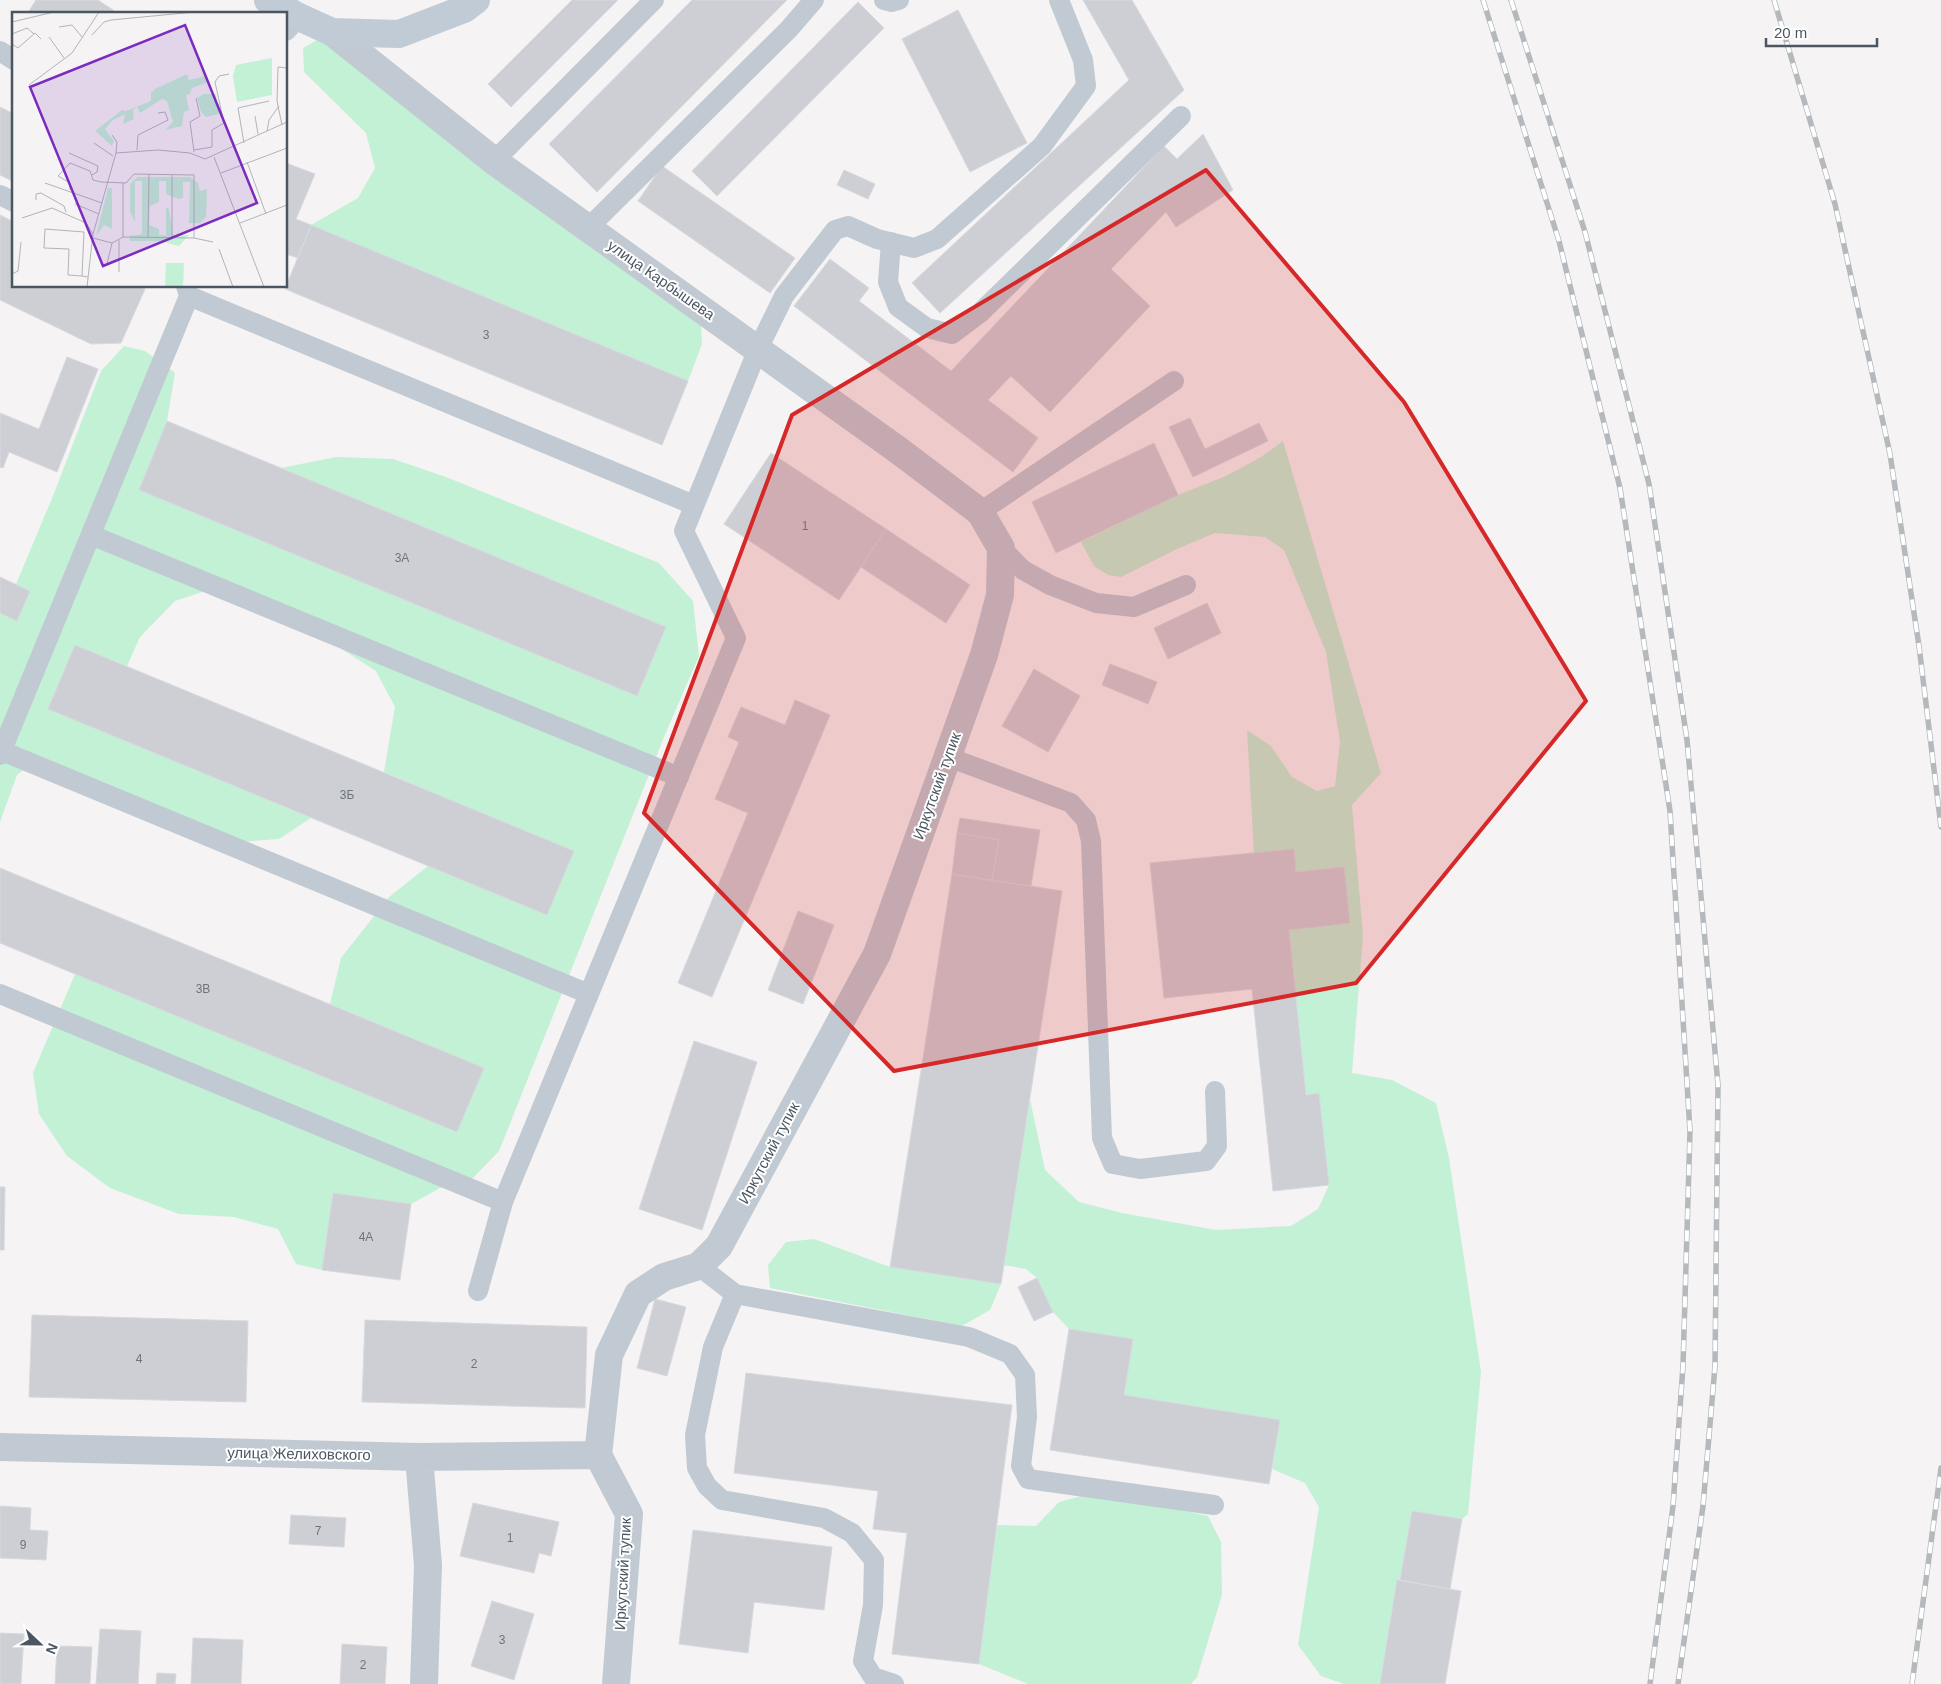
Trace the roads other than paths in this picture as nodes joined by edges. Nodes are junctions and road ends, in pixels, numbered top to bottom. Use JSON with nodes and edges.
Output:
{"nodes":[{"id":1,"x":268,"y":0,"type":"edge"},
{"id":2,"x":476,"y":0,"type":"edge"},
{"id":3,"x":654,"y":0,"type":"edge"},
{"id":4,"x":814,"y":0,"type":"edge"},
{"id":5,"x":884,"y":0,"type":"edge"},
{"id":6,"x":899,"y":0,"type":"edge"},
{"id":7,"x":1059,"y":0,"type":"edge"},
{"id":8,"x":280,"y":12,"type":"edge"},
{"id":9,"x":292,"y":24,"type":"edge"},
{"id":10,"x":332,"y":32,"type":"junction"},
{"id":11,"x":0,"y":51,"type":"edge"},
{"id":12,"x":12,"y":59,"type":"edge"},
{"id":13,"x":1181,"y":116,"type":"dead end"},
{"id":14,"x":494,"y":161,"type":"junction"},
{"id":15,"x":0,"y":195,"type":"edge"},
{"id":16,"x":12,"y":201,"type":"edge"},
{"id":17,"x":588,"y":228,"type":"junction"},
{"id":18,"x":891,"y":242,"type":"junction"},
{"id":19,"x":188,"y":291,"type":"edge"},
{"id":20,"x":758,"y":349,"type":"junction"},
{"id":21,"x":1174,"y":381,"type":"dead end"},
{"id":22,"x":694,"y":505,"type":"junction"},
{"id":23,"x":980,"y":512,"type":"junction"},
{"id":24,"x":91,"y":534,"type":"junction"},
{"id":25,"x":1001,"y":548,"type":"junction"},
{"id":26,"x":1186,"y":585,"type":"dead end"},
{"id":27,"x":1,"y":753,"type":"edge"},
{"id":28,"x":948,"y":757,"type":"junction"},
{"id":29,"x":678,"y":777,"type":"junction"},
{"id":30,"x":0,"y":994,"type":"edge"},
{"id":31,"x":589,"y":994,"type":"junction"},
{"id":32,"x":1215,"y":1091,"type":"dead end"},
{"id":33,"x":503,"y":1202,"type":"junction"},
{"id":34,"x":699,"y":1266,"type":"junction"},
{"id":35,"x":478,"y":1291,"type":"dead end"},
{"id":36,"x":735,"y":1294,"type":"junction"},
{"id":37,"x":0,"y":1447,"type":"edge"},
{"id":38,"x":598,"y":1455,"type":"junction"},
{"id":39,"x":419,"y":1457,"type":"junction"},
{"id":40,"x":1214,"y":1505,"type":"dead end"},
{"id":41,"x":424,"y":1684,"type":"edge"},
{"id":42,"x":616,"y":1684,"type":"edge"},
{"id":43,"x":894,"y":1684,"type":"edge"}],
"edges":[{"from":1,"to":8,"type":"main road","name":"улица Карбышева"},
{"from":2,"to":10,"type":"main road"},
{"from":3,"to":14,"type":"lane"},
{"from":4,"to":17,"type":"lane"},
{"from":5,"to":6,"type":"lane"},
{"from":7,"to":18,"type":"lane"},
{"from":9,"to":10,"type":"main road","name":"улица Карбышева"},
{"from":10,"to":14,"type":"street","name":"улица Карбышева"},
{"from":11,"to":12,"type":"lane"},
{"from":13,"to":18,"type":"lane"},
{"from":14,"to":17,"type":"street","name":"улица Карбышева"},
{"from":15,"to":16,"type":"lane"},
{"from":17,"to":20,"type":"street","name":"улица Карбышева"},
{"from":18,"to":20,"type":"lane"},
{"from":19,"to":22,"type":"lane"},
{"from":19,"to":24,"type":"lane"},
{"from":20,"to":22,"type":"lane"},
{"from":20,"to":23,"type":"street","name":"улица Карбышева"},
{"from":21,"to":23,"type":"lane"},
{"from":22,"to":29,"type":"lane"},
{"from":23,"to":25,"type":"street","name":"улица Карбышева"},
{"from":24,"to":27,"type":"lane"},
{"from":24,"to":29,"type":"lane"},
{"from":25,"to":26,"type":"lane"},
{"from":25,"to":28,"type":"street","name":"Иркутский тупик"},
{"from":27,"to":31,"type":"lane"},
{"from":28,"to":32,"type":"lane"},
{"from":28,"to":34,"type":"street","name":"Иркутский тупик"},
{"from":29,"to":31,"type":"lane"},
{"from":30,"to":33,"type":"lane"},
{"from":31,"to":33,"type":"lane"},
{"from":33,"to":35,"type":"lane"},
{"from":34,"to":36,"type":"lane"},
{"from":34,"to":38,"type":"street","name":"Иркутский тупик"},
{"from":36,"to":40,"type":"lane"},
{"from":36,"to":43,"type":"lane"},
{"from":37,"to":39,"type":"street","name":"улица Желиховского"},
{"from":38,"to":39,"type":"street","name":"улица Желиховского"},
{"from":38,"to":42,"type":"street","name":"Иркутский тупик"},
{"from":39,"to":41,"type":"street"}]}
